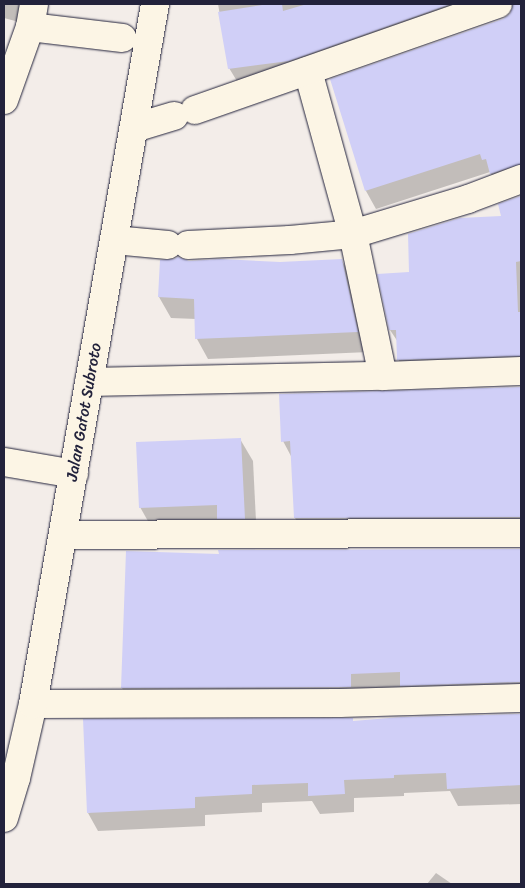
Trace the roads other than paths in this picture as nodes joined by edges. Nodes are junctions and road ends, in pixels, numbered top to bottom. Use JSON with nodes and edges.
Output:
{"nodes":[{"id":1,"x":155,"y":4,"type":"edge"},
{"id":2,"x":498,"y":4,"type":"edge"},
{"id":3,"x":32,"y":15,"type":"edge"},
{"id":4,"x":138,"y":40,"type":"junction"},
{"id":5,"x":308,"y":71,"type":"junction"},
{"id":6,"x":4,"y":100,"type":"edge"},
{"id":7,"x":134,"y":128,"type":"junction"},
{"id":8,"x":521,"y":179,"type":"edge"},
{"id":9,"x":353,"y":234,"type":"junction"},
{"id":10,"x":114,"y":240,"type":"junction"},
{"id":11,"x":521,"y":371,"type":"edge"},
{"id":12,"x":383,"y":376,"type":"junction"},
{"id":13,"x":90,"y":382,"type":"junction"},
{"id":14,"x":4,"y":462,"type":"edge"},
{"id":15,"x":74,"y":474,"type":"junction"},
{"id":16,"x":521,"y":533,"type":"edge"},
{"id":17,"x":63,"y":535,"type":"junction"},
{"id":18,"x":521,"y":698,"type":"edge"},
{"id":19,"x":33,"y":704,"type":"junction"},
{"id":20,"x":4,"y":818,"type":"edge"}],
"edges":[{"from":1,"to":4,"type":"street","name":"Jalan Gatot Subroto"},
{"from":2,"to":5,"type":"street"},
{"from":3,"to":4,"type":"street"},
{"from":3,"to":6,"type":"street"},
{"from":4,"to":7,"type":"street","name":"Jalan Gatot Subroto"},
{"from":5,"to":7,"type":"street"},
{"from":5,"to":9,"type":"street"},
{"from":7,"to":10,"type":"street","name":"Jalan Gatot Subroto"},
{"from":8,"to":9,"type":"street"},
{"from":9,"to":10,"type":"street"},
{"from":9,"to":12,"type":"street"},
{"from":10,"to":13,"type":"street","name":"Jalan Gatot Subroto"},
{"from":11,"to":12,"type":"street"},
{"from":12,"to":13,"type":"street"},
{"from":13,"to":15,"type":"street","name":"Jalan Gatot Subroto"},
{"from":14,"to":15,"type":"street"},
{"from":15,"to":17,"type":"street","name":"Jalan Gatot Subroto"},
{"from":16,"to":17,"type":"street"},
{"from":17,"to":19,"type":"street","name":"Jalan Gatot Subroto"},
{"from":18,"to":19,"type":"street"},
{"from":19,"to":20,"type":"street","name":"Jalan Gatot Subroto"}]}
